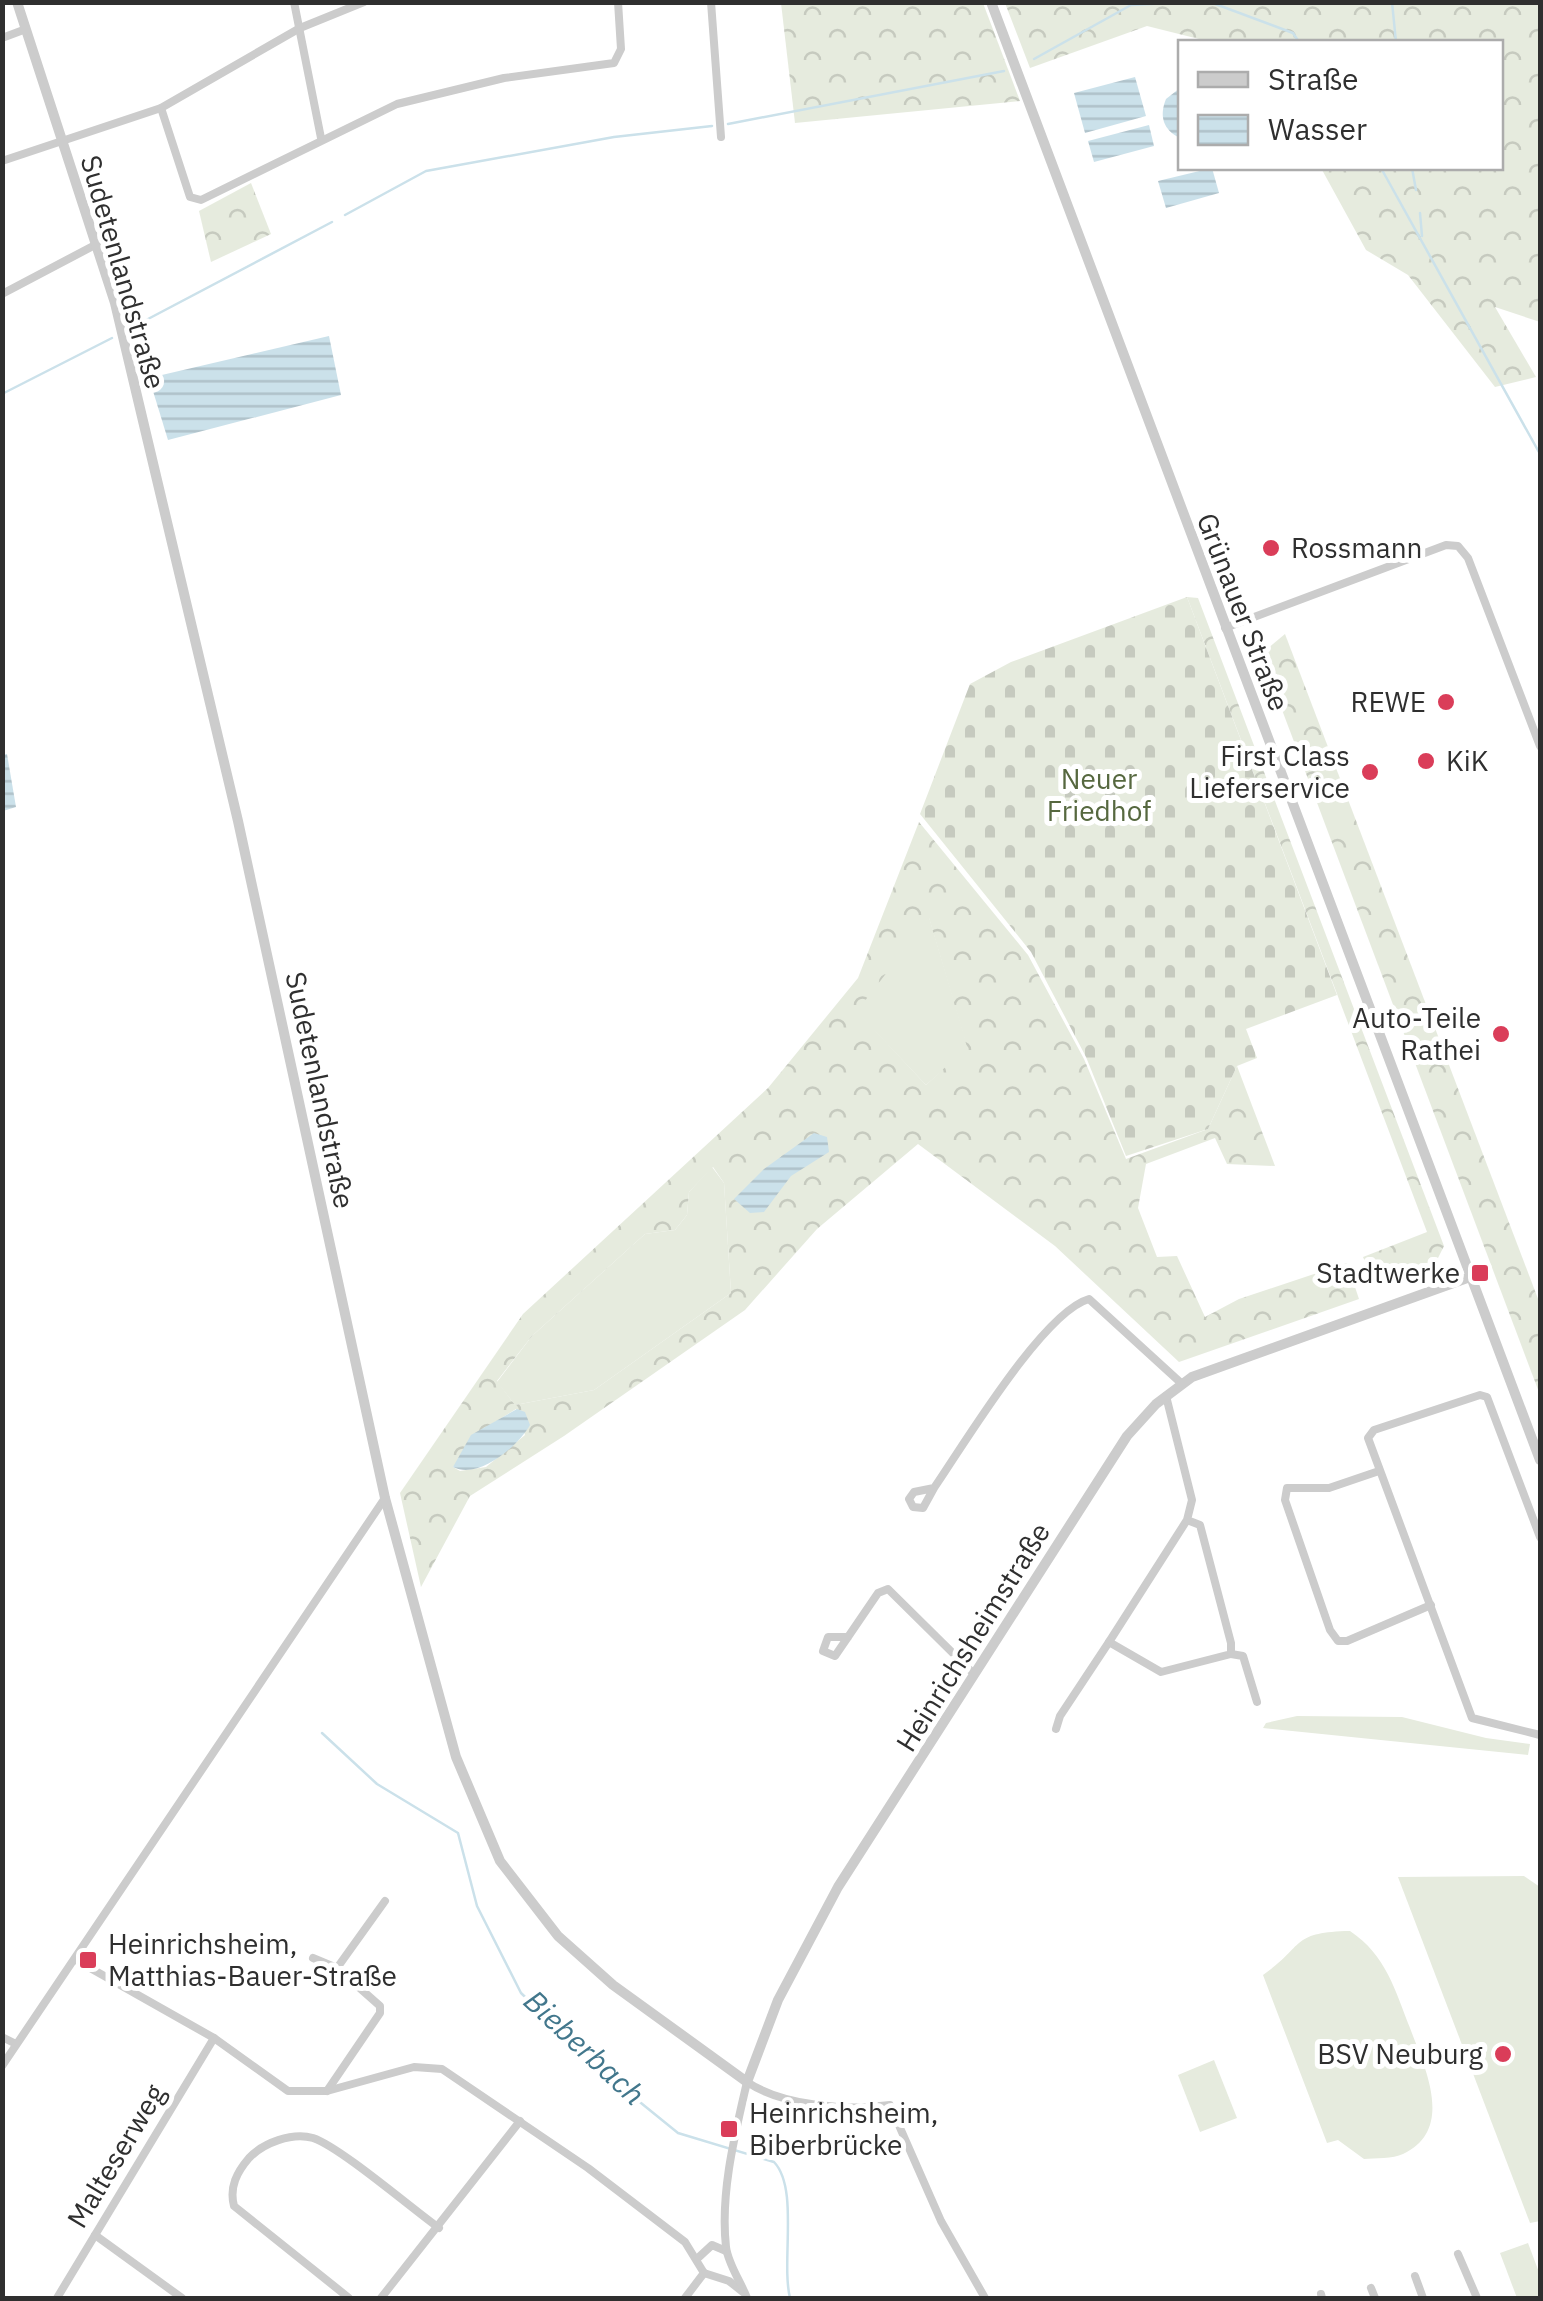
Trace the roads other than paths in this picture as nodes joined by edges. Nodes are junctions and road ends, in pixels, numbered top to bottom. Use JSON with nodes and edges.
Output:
{"nodes":[{"id":1,"x":17,"y":2,"type":"edge"},
{"id":2,"x":294,"y":2,"type":"edge"},
{"id":3,"x":364,"y":2,"type":"edge"},
{"id":4,"x":618,"y":2,"type":"edge"},
{"id":5,"x":710,"y":2,"type":"edge"},
{"id":6,"x":991,"y":2,"type":"edge"},
{"id":7,"x":300,"y":28,"type":"junction"},
{"id":8,"x":26,"y":30,"type":"junction"},
{"id":9,"x":2,"y":38,"type":"edge"},
{"id":10,"x":161,"y":108,"type":"junction"},
{"id":11,"x":721,"y":137,"type":"dead end"},
{"id":12,"x":322,"y":138,"type":"junction"},
{"id":13,"x":61,"y":141,"type":"junction"},
{"id":14,"x":2,"y":162,"type":"edge"},
{"id":15,"x":94,"y":245,"type":"junction"},
{"id":16,"x":2,"y":294,"type":"edge"},
{"id":17,"x":1225,"y":629,"type":"junction"},
{"id":18,"x":1540,"y":746,"type":"edge"},
{"id":19,"x":1470,"y":1277,"type":"junction"},
{"id":20,"x":1182,"y":1383,"type":"junction"},
{"id":21,"x":1166,"y":1396,"type":"junction"},
{"id":22,"x":1540,"y":1460,"type":"edge"},
{"id":23,"x":1380,"y":1470,"type":"junction"},
{"id":24,"x":934,"y":1488,"type":"dead end"},
{"id":25,"x":385,"y":1498,"type":"junction"},
{"id":26,"x":1187,"y":1520,"type":"junction"},
{"id":27,"x":1540,"y":1538,"type":"edge"},
{"id":28,"x":1431,"y":1606,"type":"junction"},
{"id":29,"x":848,"y":1636,"type":"dead end"},
{"id":30,"x":1109,"y":1642,"type":"junction"},
{"id":31,"x":1231,"y":1654,"type":"junction"},
{"id":32,"x":974,"y":1674,"type":"junction"},
{"id":33,"x":1257,"y":1702,"type":"dead end"},
{"id":34,"x":1056,"y":1729,"type":"dead end"},
{"id":35,"x":1540,"y":1735,"type":"edge"},
{"id":36,"x":385,"y":1901,"type":"dead end"},
{"id":37,"x":313,"y":1958,"type":"dead end"},
{"id":38,"x":76,"y":1960,"type":"junction"},
{"id":39,"x":337,"y":1968,"type":"junction"},
{"id":40,"x":2,"y":2037,"type":"edge"},
{"id":41,"x":214,"y":2038,"type":"junction"},
{"id":42,"x":16,"y":2044,"type":"junction"},
{"id":43,"x":2,"y":2066,"type":"edge"},
{"id":44,"x":747,"y":2082,"type":"junction"},
{"id":45,"x":327,"y":2090,"type":"junction"},
{"id":46,"x":520,"y":2121,"type":"junction"},
{"id":47,"x":727,"y":2216,"type":"junction"},
{"id":48,"x":438,"y":2228,"type":"junction"},
{"id":49,"x":674,"y":2234,"type":"junction"},
{"id":50,"x":95,"y":2235,"type":"junction"},
{"id":51,"x":710,"y":2246,"type":"junction"},
{"id":52,"x":1458,"y":2254,"type":"dead end"},
{"id":53,"x":728,"y":2256,"type":"junction"},
{"id":54,"x":698,"y":2259,"type":"junction"},
{"id":55,"x":704,"y":2273,"type":"junction"},
{"id":56,"x":718,"y":2275,"type":"junction"},
{"id":57,"x":1415,"y":2276,"type":"dead end"},
{"id":58,"x":1371,"y":2288,"type":"dead end"},
{"id":59,"x":746,"y":2297,"type":"edge"},
{"id":60,"x":57,"y":2298,"type":"edge"},
{"id":61,"x":182,"y":2298,"type":"edge"},
{"id":62,"x":348,"y":2298,"type":"edge"},
{"id":63,"x":381,"y":2298,"type":"edge"},
{"id":64,"x":685,"y":2298,"type":"edge"},
{"id":65,"x":985,"y":2298,"type":"edge"},
{"id":66,"x":1375,"y":2298,"type":"edge"},
{"id":67,"x":1423,"y":2298,"type":"edge"},
{"id":68,"x":1477,"y":2298,"type":"edge"}],
"edges":[{"from":1,"to":8,"type":"street","name":"Sudetenlandstraße"},
{"from":2,"to":7,"type":"street"},
{"from":3,"to":7,"type":"street"},
{"from":4,"to":12,"type":"street"},
{"from":5,"to":11,"type":"street"},
{"from":6,"to":17,"type":"street","name":"Grünauer Straße"},
{"from":7,"to":10,"type":"street"},
{"from":7,"to":12,"type":"street"},
{"from":8,"to":9,"type":"street"},
{"from":8,"to":13,"type":"street","name":"Sudetenlandstraße"},
{"from":10,"to":12,"type":"street"},
{"from":10,"to":13,"type":"street"},
{"from":13,"to":14,"type":"street"},
{"from":13,"to":15,"type":"street","name":"Sudetenlandstraße"},
{"from":15,"to":16,"type":"street"},
{"from":15,"to":25,"type":"street","name":"Sudetenlandstraße"},
{"from":17,"to":18,"type":"street"},
{"from":17,"to":19,"type":"street","name":"Grünauer Straße"},
{"from":19,"to":20,"type":"street","name":"Heinrichsheimstraße"},
{"from":19,"to":22,"type":"street","name":"Grünauer Straße"},
{"from":20,"to":21,"type":"street","name":"Heinrichsheimstraße"},
{"from":20,"to":24,"type":"street"},
{"from":21,"to":26,"type":"street"},
{"from":21,"to":32,"type":"street","name":"Heinrichsheimstraße"},
{"from":23,"to":27,"type":"street"},
{"from":23,"to":28,"type":"street"},
{"from":23,"to":28,"type":"street"},
{"from":25,"to":38,"type":"street"},
{"from":25,"to":44,"type":"street","name":"Sudetenlandstraße"},
{"from":26,"to":30,"type":"street"},
{"from":26,"to":31,"type":"street"},
{"from":28,"to":35,"type":"street"},
{"from":29,"to":32,"type":"street"},
{"from":30,"to":31,"type":"street"},
{"from":30,"to":34,"type":"street"},
{"from":31,"to":33,"type":"street"},
{"from":32,"to":44,"type":"street","name":"Heinrichsheimstraße"},
{"from":36,"to":39,"type":"street"},
{"from":37,"to":39,"type":"street"},
{"from":38,"to":41,"type":"street"},
{"from":38,"to":42,"type":"street"},
{"from":39,"to":45,"type":"street"},
{"from":40,"to":42,"type":"street"},
{"from":41,"to":45,"type":"street"},
{"from":41,"to":50,"type":"street","name":"Malteserweg"},
{"from":42,"to":43,"type":"street"},
{"from":44,"to":47,"type":"street","name":"Heinrichsheimstraße"},
{"from":44,"to":65,"type":"street"},
{"from":45,"to":46,"type":"street"},
{"from":46,"to":48,"type":"street"},
{"from":46,"to":49,"type":"street"},
{"from":47,"to":51,"type":"street","name":"Heinrichsheimstraße"},
{"from":47,"to":53,"type":"street","name":"Heinrichsheimstraße"},
{"from":48,"to":62,"type":"street"},
{"from":48,"to":63,"type":"street"},
{"from":49,"to":51,"type":"street"},
{"from":49,"to":54,"type":"street"},
{"from":50,"to":60,"type":"street","name":"Malteserweg"},
{"from":50,"to":61,"type":"street"},
{"from":51,"to":53,"type":"street"},
{"from":51,"to":54,"type":"street","name":"Heinrichsheimstraße"},
{"from":52,"to":68,"type":"street"},
{"from":53,"to":56,"type":"street"},
{"from":53,"to":59,"type":"street","name":"Heinrichsheimstraße"},
{"from":54,"to":55,"type":"street"},
{"from":55,"to":56,"type":"street","name":"Heinrichsheimstraße"},
{"from":55,"to":64,"type":"street"},
{"from":56,"to":59,"type":"street","name":"Heinrichsheimstraße"},
{"from":57,"to":67,"type":"street"},
{"from":58,"to":66,"type":"street"}]}
